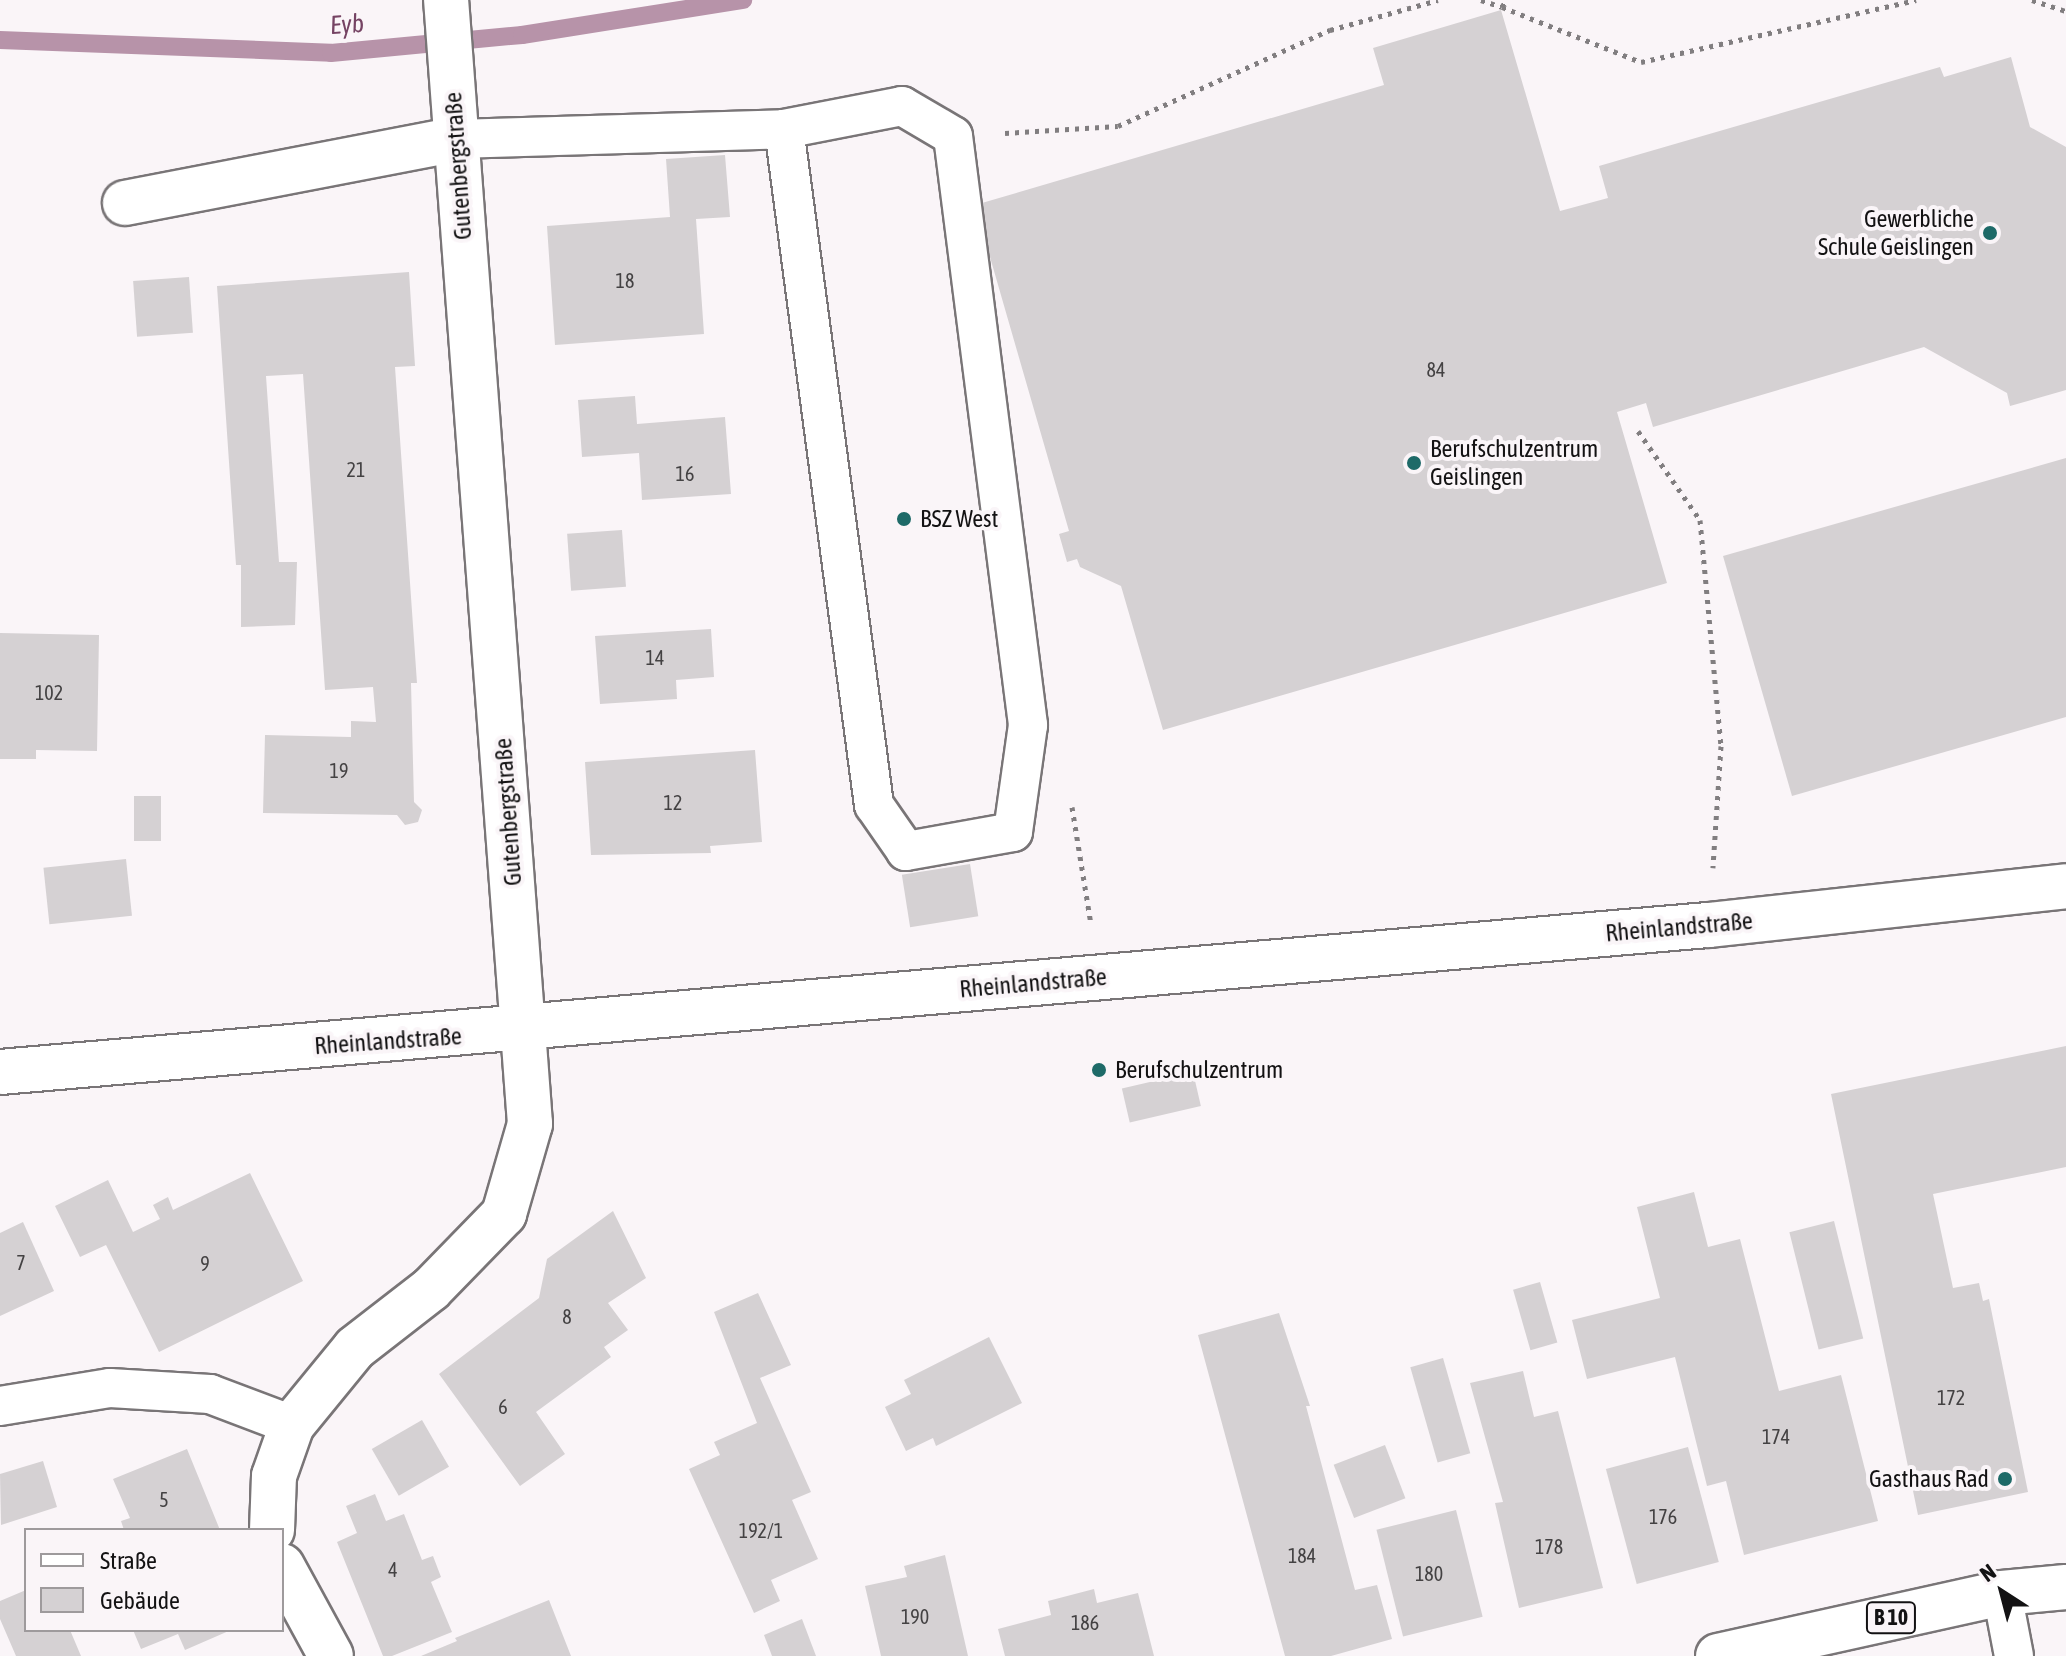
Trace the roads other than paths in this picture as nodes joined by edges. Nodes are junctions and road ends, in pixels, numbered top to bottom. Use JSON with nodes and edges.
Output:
{"nodes":[{"id":1,"x":446,"y":0,"type":"edge"},
{"id":2,"x":455,"y":119,"type":"junction"},
{"id":3,"x":784,"y":129,"type":"junction"},
{"id":4,"x":125,"y":203,"type":"dead end"},
{"id":5,"x":2066,"y":886,"type":"edge"},
{"id":6,"x":524,"y":1030,"type":"junction"},
{"id":7,"x":0,"y":1072,"type":"edge"},
{"id":8,"x":0,"y":1406,"type":"edge"},
{"id":9,"x":292,"y":1425,"type":"junction"},
{"id":10,"x":272,"y":1528,"type":"edge"},
{"id":11,"x":284,"y":1570,"type":"edge"},
{"id":12,"x":2066,"y":1587,"type":"edge"},
{"id":13,"x":2002,"y":1593,"type":"junction"},
{"id":14,"x":331,"y":1656,"type":"edge"},
{"id":15,"x":1718,"y":1656,"type":"edge"},
{"id":16,"x":2014,"y":1656,"type":"edge"}],
"edges":[{"from":1,"to":2,"type":"main road","name":"Gutenbergstraße"},
{"from":2,"to":3,"type":"lane"},
{"from":2,"to":4,"type":"main road"},
{"from":2,"to":6,"type":"main road","name":"Gutenbergstraße"},
{"from":3,"to":3,"type":"lane"},
{"from":5,"to":6,"type":"main road","name":"Rheinlandstraße"},
{"from":6,"to":7,"type":"main road","name":"Rheinlandstraße"},
{"from":6,"to":9,"type":"main road","name":"Gutenbergstraße"},
{"from":8,"to":9,"type":"lane"},
{"from":9,"to":10,"type":"main road","name":"Gutenbergstraße"},
{"from":11,"to":14,"type":"main road"},
{"from":12,"to":13,"type":"main road","number":"B 10"},
{"from":13,"to":15,"type":"main road","number":"B 10"},
{"from":13,"to":16,"type":"lane"}]}
